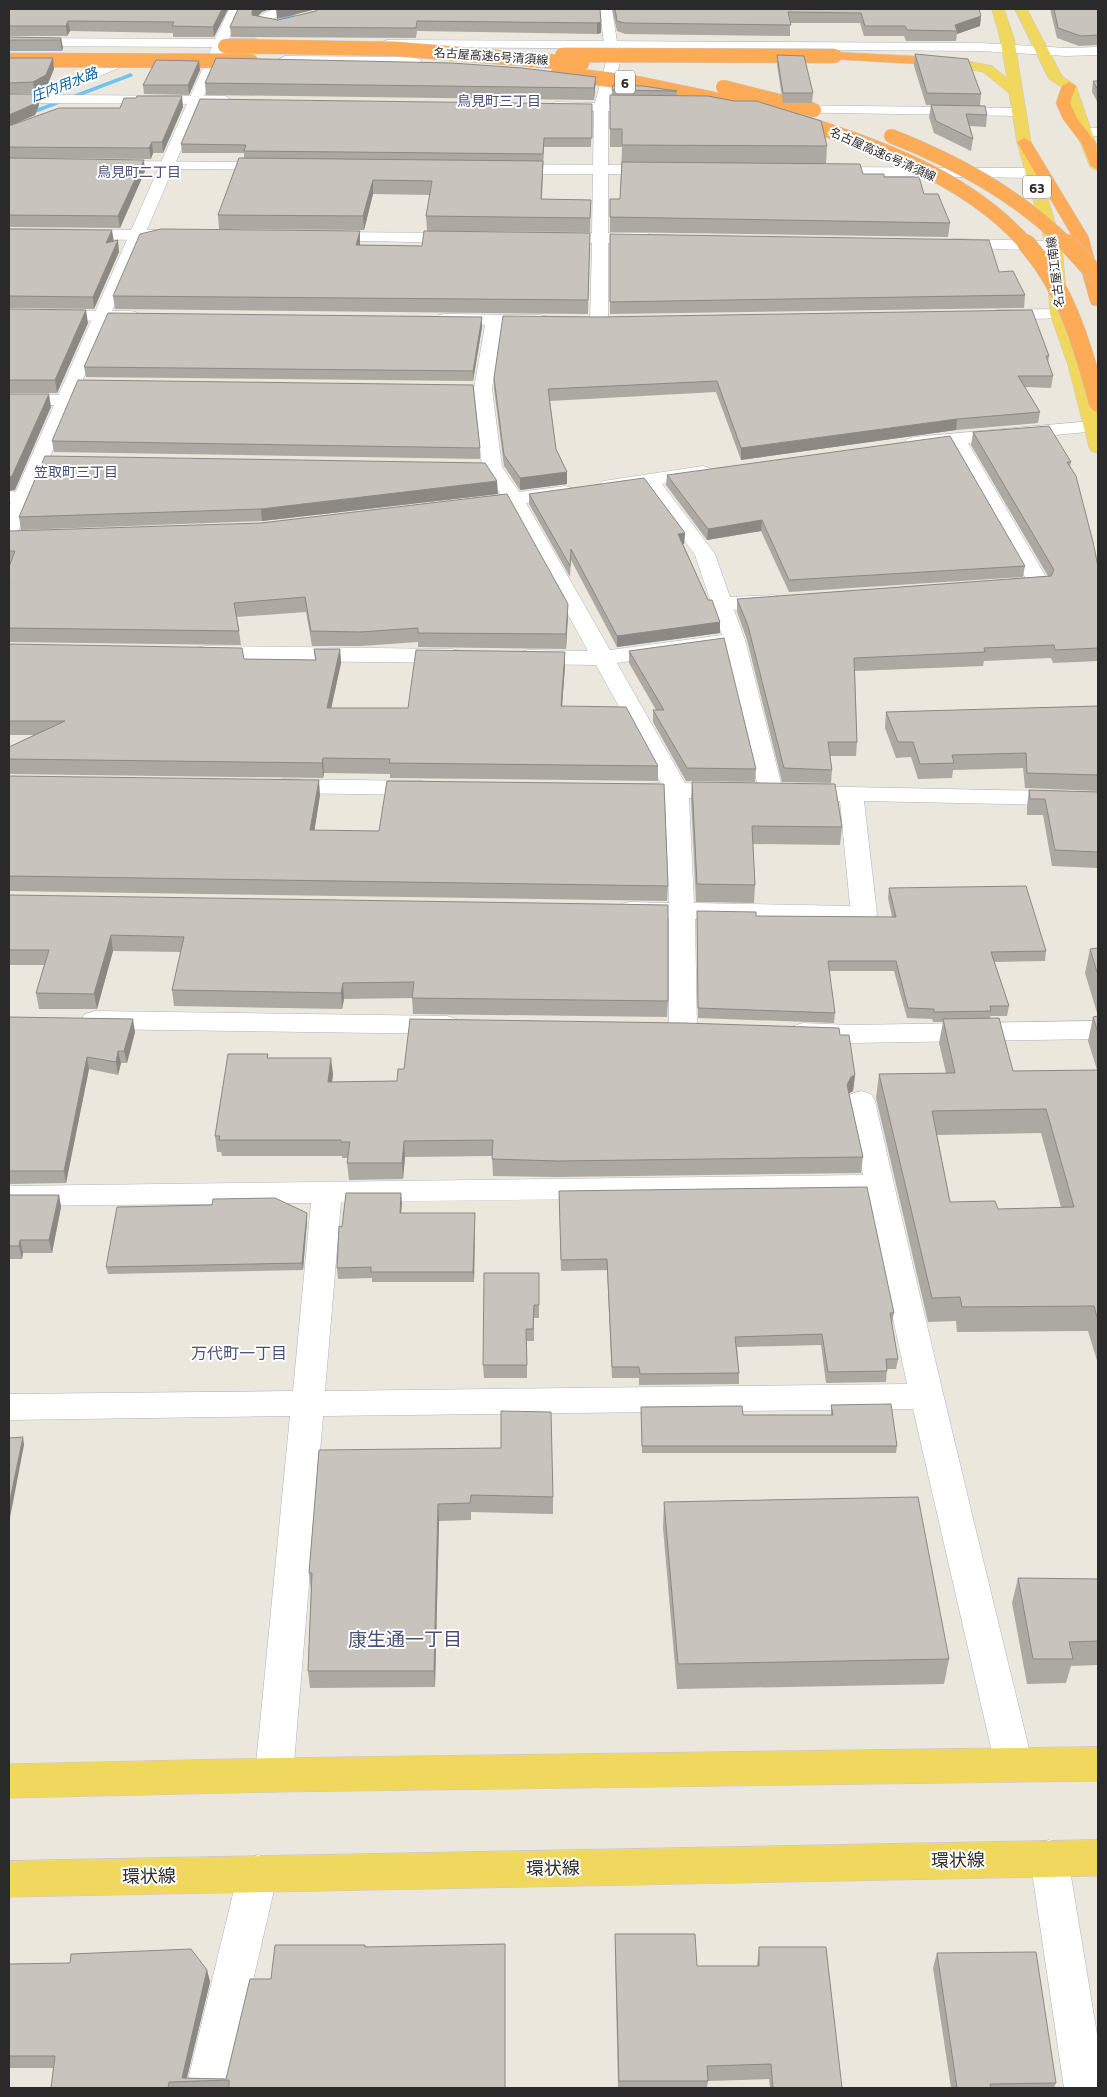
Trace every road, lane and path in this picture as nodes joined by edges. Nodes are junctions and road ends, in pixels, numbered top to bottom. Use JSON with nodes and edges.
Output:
{"nodes":[{"id":1,"x":235,"y":9,"type":"edge"},
{"id":2,"x":285,"y":9,"type":"edge"},
{"id":3,"x":327,"y":9,"type":"edge"},
{"id":4,"x":606,"y":9,"type":"edge"},
{"id":5,"x":998,"y":9,"type":"edge"},
{"id":6,"x":1021,"y":9,"type":"edge"},
{"id":7,"x":9,"y":42,"type":"edge"},
{"id":8,"x":221,"y":43,"type":"junction"},
{"id":9,"x":612,"y":45,"type":"junction"},
{"id":10,"x":9,"y":46,"type":"edge"},
{"id":11,"x":1098,"y":51,"type":"edge"},
{"id":12,"x":9,"y":52,"type":"edge"},
{"id":13,"x":1009,"y":54,"type":"junction"},
{"id":14,"x":1042,"y":54,"type":"junction"},
{"id":15,"x":9,"y":60,"type":"edge"},
{"id":16,"x":104,"y":60,"type":"joint"},
{"id":17,"x":213,"y":60,"type":"junction"},
{"id":18,"x":123,"y":61,"type":"junction"},
{"id":19,"x":613,"y":62,"type":"junction"},
{"id":20,"x":954,"y":62,"type":"junction"},
{"id":21,"x":1069,"y":86,"type":"junction"},
{"id":22,"x":1015,"y":91,"type":"junction"},
{"id":23,"x":9,"y":99,"type":"edge"},
{"id":24,"x":92,"y":99,"type":"junction"},
{"id":25,"x":31,"y":100,"type":"junction"},
{"id":26,"x":196,"y":100,"type":"junction"},
{"id":27,"x":235,"y":101,"type":"edge"},
{"id":28,"x":542,"y":106,"type":"edge"},
{"id":29,"x":601,"y":107,"type":"junction"},
{"id":30,"x":9,"y":108,"type":"edge"},
{"id":31,"x":660,"y":108,"type":"edge"},
{"id":32,"x":689,"y":108,"type":"edge"},
{"id":33,"x":1018,"y":112,"type":"junction"},
{"id":34,"x":55,"y":114,"type":"edge"},
{"id":35,"x":861,"y":125,"type":"dead end"},
{"id":36,"x":877,"y":130,"type":"dead end"},
{"id":37,"x":1083,"y":132,"type":"junction"},
{"id":38,"x":1098,"y":132,"type":"edge"},
{"id":39,"x":1024,"y":142,"type":"junction"},
{"id":40,"x":88,"y":164,"type":"edge"},
{"id":41,"x":168,"y":165,"type":"junction"},
{"id":42,"x":286,"y":166,"type":"edge"},
{"id":43,"x":1098,"y":167,"type":"edge"},
{"id":44,"x":492,"y":169,"type":"edge"},
{"id":45,"x":601,"y":170,"type":"junction"},
{"id":46,"x":679,"y":170,"type":"edge"},
{"id":47,"x":807,"y":172,"type":"edge"},
{"id":48,"x":1033,"y":173,"type":"junction"},
{"id":49,"x":9,"y":234,"type":"edge"},
{"id":50,"x":137,"y":235,"type":"junction"},
{"id":51,"x":187,"y":235,"type":"edge"},
{"id":52,"x":307,"y":237,"type":"edge"},
{"id":53,"x":475,"y":238,"type":"edge"},
{"id":54,"x":542,"y":238,"type":"edge"},
{"id":55,"x":599,"y":238,"type":"junction"},
{"id":56,"x":658,"y":238,"type":"edge"},
{"id":57,"x":935,"y":244,"type":"edge"},
{"id":58,"x":1054,"y":246,"type":"junction"},
{"id":59,"x":1098,"y":277,"type":"edge"},
{"id":60,"x":1098,"y":302,"type":"edge"},
{"id":61,"x":1059,"y":314,"type":"junction"},
{"id":62,"x":9,"y":315,"type":"edge"},
{"id":63,"x":979,"y":315,"type":"edge"},
{"id":64,"x":102,"y":316,"type":"junction"},
{"id":65,"x":151,"y":316,"type":"edge"},
{"id":66,"x":425,"y":318,"type":"edge"},
{"id":67,"x":494,"y":319,"type":"junction"},
{"id":68,"x":561,"y":320,"type":"edge"},
{"id":69,"x":580,"y":320,"type":"edge"},
{"id":70,"x":618,"y":320,"type":"edge"},
{"id":71,"x":599,"y":321,"type":"junction"},
{"id":72,"x":91,"y":384,"type":"edge"},
{"id":73,"x":68,"y":392,"type":"junction"},
{"id":74,"x":9,"y":400,"type":"edge"},
{"id":75,"x":1098,"y":403,"type":"edge"},
{"id":76,"x":1092,"y":427,"type":"junction"},
{"id":77,"x":956,"y":438,"type":"junction"},
{"id":78,"x":899,"y":446,"type":"edge"},
{"id":79,"x":1098,"y":447,"type":"edge"},
{"id":80,"x":39,"y":460,"type":"junction"},
{"id":81,"x":59,"y":460,"type":"edge"},
{"id":82,"x":726,"y":469,"type":"edge"},
{"id":83,"x":649,"y":480,"type":"junction"},
{"id":84,"x":16,"y":497,"type":"edge"},
{"id":85,"x":514,"y":499,"type":"junction"},
{"id":86,"x":456,"y":506,"type":"edge"},
{"id":87,"x":9,"y":529,"type":"edge"},
{"id":88,"x":9,"y":538,"type":"edge"},
{"id":89,"x":28,"y":538,"type":"edge"},
{"id":90,"x":990,"y":587,"type":"edge"},
{"id":91,"x":791,"y":600,"type":"edge"},
{"id":92,"x":721,"y":604,"type":"junction"},
{"id":93,"x":734,"y":640,"type":"junction"},
{"id":94,"x":187,"y":653,"type":"edge"},
{"id":95,"x":474,"y":656,"type":"edge"},
{"id":96,"x":503,"y":657,"type":"edge"},
{"id":97,"x":602,"y":658,"type":"junction"},
{"id":98,"x":258,"y":786,"type":"edge"},
{"id":99,"x":448,"y":788,"type":"edge"},
{"id":100,"x":607,"y":790,"type":"edge"},
{"id":101,"x":677,"y":790,"type":"junction"},
{"id":102,"x":771,"y":792,"type":"junction"},
{"id":103,"x":851,"y":795,"type":"junction"},
{"id":104,"x":1098,"y":799,"type":"edge"},
{"id":105,"x":603,"y":909,"type":"edge"},
{"id":106,"x":682,"y":910,"type":"junction"},
{"id":107,"x":68,"y":1020,"type":"edge"},
{"id":108,"x":475,"y":1025,"type":"edge"},
{"id":109,"x":712,"y":1029,"type":"edge"},
{"id":110,"x":1098,"y":1030,"type":"edge"},
{"id":111,"x":782,"y":1031,"type":"edge"},
{"id":112,"x":861,"y":1101,"type":"dead end"},
{"id":113,"x":881,"y":1185,"type":"junction"},
{"id":114,"x":327,"y":1193,"type":"junction"},
{"id":115,"x":9,"y":1196,"type":"edge"},
{"id":116,"x":926,"y":1396,"type":"junction"},
{"id":117,"x":308,"y":1403,"type":"junction"},
{"id":118,"x":9,"y":1406,"type":"edge"},
{"id":119,"x":1098,"y":1764,"type":"edge"},
{"id":120,"x":1014,"y":1765,"type":"junction"},
{"id":121,"x":274,"y":1775,"type":"junction"},
{"id":122,"x":9,"y":1781,"type":"edge"},
{"id":123,"x":1048,"y":1858,"type":"junction"},
{"id":124,"x":1098,"y":1858,"type":"edge"},
{"id":125,"x":258,"y":1873,"type":"junction"},
{"id":126,"x":9,"y":1879,"type":"edge"},
{"id":127,"x":207,"y":2088,"type":"edge"},
{"id":128,"x":1085,"y":2088,"type":"edge"}],
"edges":[{"from":1,"to":8,"type":"street"},
{"from":2,"to":3,"type":"street"},
{"from":4,"to":9,"type":"street"},
{"from":5,"to":13,"type":"main road","name":"名古屋江南線","number":"63"},
{"from":6,"to":14,"type":"main road"},
{"from":7,"to":8,"type":"street"},
{"from":8,"to":9,"type":"street"},
{"from":8,"to":17,"type":"street"},
{"from":9,"to":13,"type":"street"},
{"from":9,"to":19,"type":"street"},
{"from":10,"to":35,"type":"highway","name":"名古屋高速6号清須線","number":"6","bridge":true},
{"from":11,"to":14,"type":"street"},
{"from":12,"to":20,"type":"highway","bridge":true},
{"from":13,"to":14,"type":"street"},
{"from":13,"to":20,"type":"street"},
{"from":13,"to":22,"type":"main road","name":"名古屋江南線","number":"63"},
{"from":14,"to":21,"type":"main road"},
{"from":15,"to":16,"type":"highway","bridge":true},
{"from":16,"to":18,"type":"street"},
{"from":17,"to":18,"type":"street"},
{"from":17,"to":19,"type":"street"},
{"from":17,"to":26,"type":"street"},
{"from":18,"to":25,"type":"street"},
{"from":18,"to":75,"type":"highway","name":"名古屋高速6号清須線","number":"6","bridge":true},
{"from":19,"to":20,"type":"street"},
{"from":19,"to":29,"type":"street"},
{"from":20,"to":22,"type":"main road"},
{"from":21,"to":37,"type":"main road"},
{"from":21,"to":43,"type":"highway"},
{"from":22,"to":33,"type":"main road","name":"名古屋江南線","number":"63"},
{"from":23,"to":25,"type":"street"},
{"from":24,"to":25,"type":"street"},
{"from":24,"to":26,"type":"street"},
{"from":24,"to":34,"type":"street"},
{"from":25,"to":30,"type":"street"},
{"from":26,"to":27,"type":"street"},
{"from":26,"to":41,"type":"street"},
{"from":28,"to":29,"type":"street"},
{"from":29,"to":31,"type":"street"},
{"from":29,"to":45,"type":"street"},
{"from":32,"to":33,"type":"street"},
{"from":33,"to":39,"type":"main road","name":"名古屋江南線","number":"63"},
{"from":36,"to":59,"type":"highway","name":"名古屋高速6号清須線","bridge":true},
{"from":37,"to":38,"type":"street"},
{"from":37,"to":43,"type":"main road"},
{"from":39,"to":48,"type":"main road","name":"名古屋江南線","number":"63"},
{"from":39,"to":60,"type":"highway"},
{"from":40,"to":41,"type":"street"},
{"from":41,"to":42,"type":"street"},
{"from":41,"to":50,"type":"street"},
{"from":44,"to":45,"type":"street"},
{"from":45,"to":46,"type":"street"},
{"from":45,"to":55,"type":"street"},
{"from":47,"to":48,"type":"street"},
{"from":48,"to":58,"type":"main road","name":"名古屋江南線","number":"63"},
{"from":49,"to":50,"type":"street"},
{"from":50,"to":51,"type":"street"},
{"from":50,"to":64,"type":"street"},
{"from":52,"to":53,"type":"street"},
{"from":54,"to":55,"type":"street"},
{"from":55,"to":56,"type":"street"},
{"from":55,"to":71,"type":"street"},
{"from":57,"to":58,"type":"street"},
{"from":58,"to":61,"type":"main road","name":"名古屋江南線","number":"63"},
{"from":61,"to":63,"type":"street"},
{"from":61,"to":76,"type":"main road","name":"名古屋江南線","number":"63"},
{"from":62,"to":64,"type":"street"},
{"from":64,"to":65,"type":"street"},
{"from":64,"to":73,"type":"street"},
{"from":66,"to":67,"type":"street"},
{"from":67,"to":68,"type":"street"},
{"from":67,"to":85,"type":"street"},
{"from":69,"to":71,"type":"street"},
{"from":70,"to":71,"type":"street"},
{"from":72,"to":73,"type":"street"},
{"from":73,"to":74,"type":"street"},
{"from":73,"to":80,"type":"street"},
{"from":76,"to":77,"type":"street"},
{"from":76,"to":79,"type":"main road","name":"名古屋江南線","number":"63"},
{"from":77,"to":78,"type":"street"},
{"from":77,"to":90,"type":"street"},
{"from":80,"to":81,"type":"street"},
{"from":80,"to":84,"type":"street"},
{"from":82,"to":83,"type":"street"},
{"from":83,"to":85,"type":"street"},
{"from":83,"to":92,"type":"street"},
{"from":84,"to":87,"type":"street"},
{"from":85,"to":86,"type":"street"},
{"from":85,"to":97,"type":"street"},
{"from":88,"to":89,"type":"street"},
{"from":91,"to":92,"type":"street"},
{"from":92,"to":93,"type":"street"},
{"from":93,"to":97,"type":"street"},
{"from":93,"to":102,"type":"street"},
{"from":94,"to":95,"type":"street"},
{"from":96,"to":97,"type":"street"},
{"from":97,"to":101,"type":"street"},
{"from":98,"to":99,"type":"street"},
{"from":100,"to":101,"type":"street"},
{"from":101,"to":102,"type":"street"},
{"from":101,"to":106,"type":"street"},
{"from":102,"to":103,"type":"street"},
{"from":103,"to":104,"type":"street"},
{"from":103,"to":106,"type":"street"},
{"from":105,"to":106,"type":"street"},
{"from":106,"to":109,"type":"street"},
{"from":107,"to":108,"type":"street"},
{"from":110,"to":111,"type":"street"},
{"from":112,"to":113,"type":"street"},
{"from":113,"to":114,"type":"street"},
{"from":113,"to":116,"type":"street"},
{"from":114,"to":115,"type":"street"},
{"from":114,"to":117,"type":"street"},
{"from":116,"to":117,"type":"street"},
{"from":116,"to":120,"type":"street"},
{"from":117,"to":118,"type":"street"},
{"from":117,"to":121,"type":"street"},
{"from":119,"to":120,"type":"main road"},
{"from":120,"to":121,"type":"main road"},
{"from":121,"to":122,"type":"main road"},
{"from":123,"to":124,"type":"main road","name":"環状線"},
{"from":123,"to":125,"type":"main road","name":"環状線"},
{"from":123,"to":128,"type":"street"},
{"from":125,"to":126,"type":"main road","name":"環状線"},
{"from":125,"to":127,"type":"street"}]}
